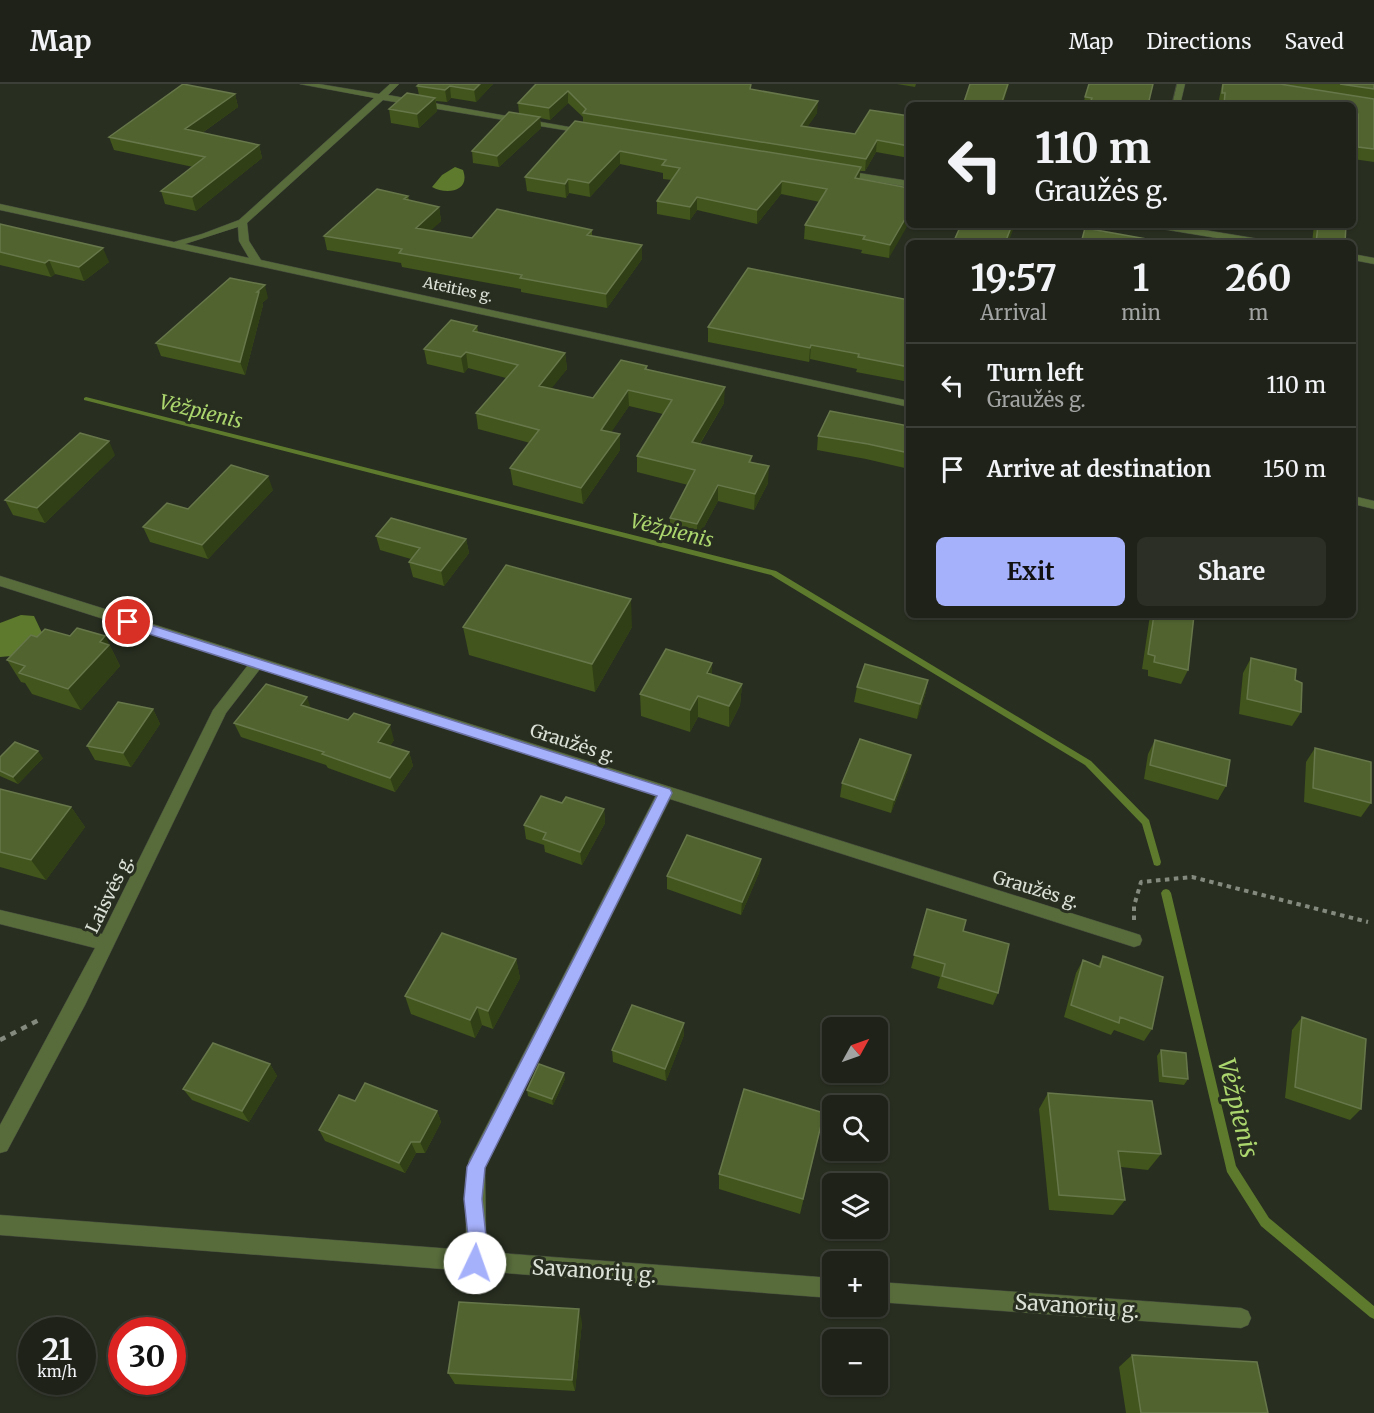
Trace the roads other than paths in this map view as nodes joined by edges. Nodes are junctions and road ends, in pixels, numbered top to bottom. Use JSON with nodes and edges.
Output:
{"nodes":[{"id":1,"x":304,"y":84,"type":"edge"},
{"id":2,"x":394,"y":84,"type":"edge"},
{"id":3,"x":1181,"y":84,"type":"edge"},
{"id":4,"x":380,"y":97,"type":"junction"},
{"id":5,"x":1177,"y":102,"type":"edge"},
{"id":6,"x":603,"y":134,"type":"edge"},
{"id":7,"x":827,"y":171,"type":"edge"},
{"id":8,"x":906,"y":184,"type":"edge"},
{"id":9,"x":0,"y":207,"type":"edge"},
{"id":10,"x":242,"y":222,"type":"junction"},
{"id":11,"x":1174,"y":228,"type":"edge"},
{"id":12,"x":1247,"y":240,"type":"edge"},
{"id":13,"x":172,"y":244,"type":"junction"},
{"id":14,"x":1356,"y":258,"type":"edge"},
{"id":15,"x":256,"y":261,"type":"junction"},
{"id":16,"x":1374,"y":261,"type":"edge"},
{"id":17,"x":906,"y":403,"type":"edge"},
{"id":18,"x":1356,"y":501,"type":"edge"},
{"id":19,"x":1374,"y":505,"type":"edge"},
{"id":20,"x":0,"y":582,"type":"edge"},
{"id":21,"x":256,"y":663,"type":"junction"},
{"id":22,"x":665,"y":793,"type":"junction"},
{"id":23,"x":0,"y":917,"type":"edge"},
{"id":24,"x":1134,"y":940,"type":"road end"},
{"id":25,"x":107,"y":943,"type":"junction"},
{"id":26,"x":0,"y":1144,"type":"edge"},
{"id":27,"x":0,"y":1225,"type":"edge"},
{"id":28,"x":475,"y":1263,"type":"junction"},
{"id":29,"x":822,"y":1287,"type":"edge"},
{"id":30,"x":888,"y":1293,"type":"edge"},
{"id":31,"x":1241,"y":1318,"type":"dead end"}],
"edges":[{"from":1,"to":4,"type":"street"},
{"from":2,"to":4,"type":"street"},
{"from":3,"to":5,"type":"street"},
{"from":4,"to":6,"type":"street"},
{"from":4,"to":10,"type":"street"},
{"from":7,"to":8,"type":"street"},
{"from":9,"to":13,"type":"street","name":"Ateities g."},
{"from":10,"to":13,"type":"street"},
{"from":10,"to":15,"type":"street"},
{"from":11,"to":12,"type":"street"},
{"from":13,"to":15,"type":"street","name":"Ateities g."},
{"from":14,"to":16,"type":"street"},
{"from":15,"to":17,"type":"street","name":"Ateities g."},
{"from":18,"to":19,"type":"street"},
{"from":20,"to":21,"type":"street","name":"Graužės g."},
{"from":21,"to":22,"type":"street","name":"Graužės g."},
{"from":21,"to":25,"type":"street","name":"Laisvės g."},
{"from":22,"to":24,"type":"street","name":"Graužės g."},
{"from":22,"to":28,"type":"street"},
{"from":23,"to":25,"type":"street"},
{"from":25,"to":26,"type":"street","name":"Laisvės g."},
{"from":27,"to":28,"type":"street","name":"Savanorių g."},
{"from":28,"to":29,"type":"street","name":"Savanorių g."},
{"from":30,"to":31,"type":"street","name":"Savanorių g."}]}
